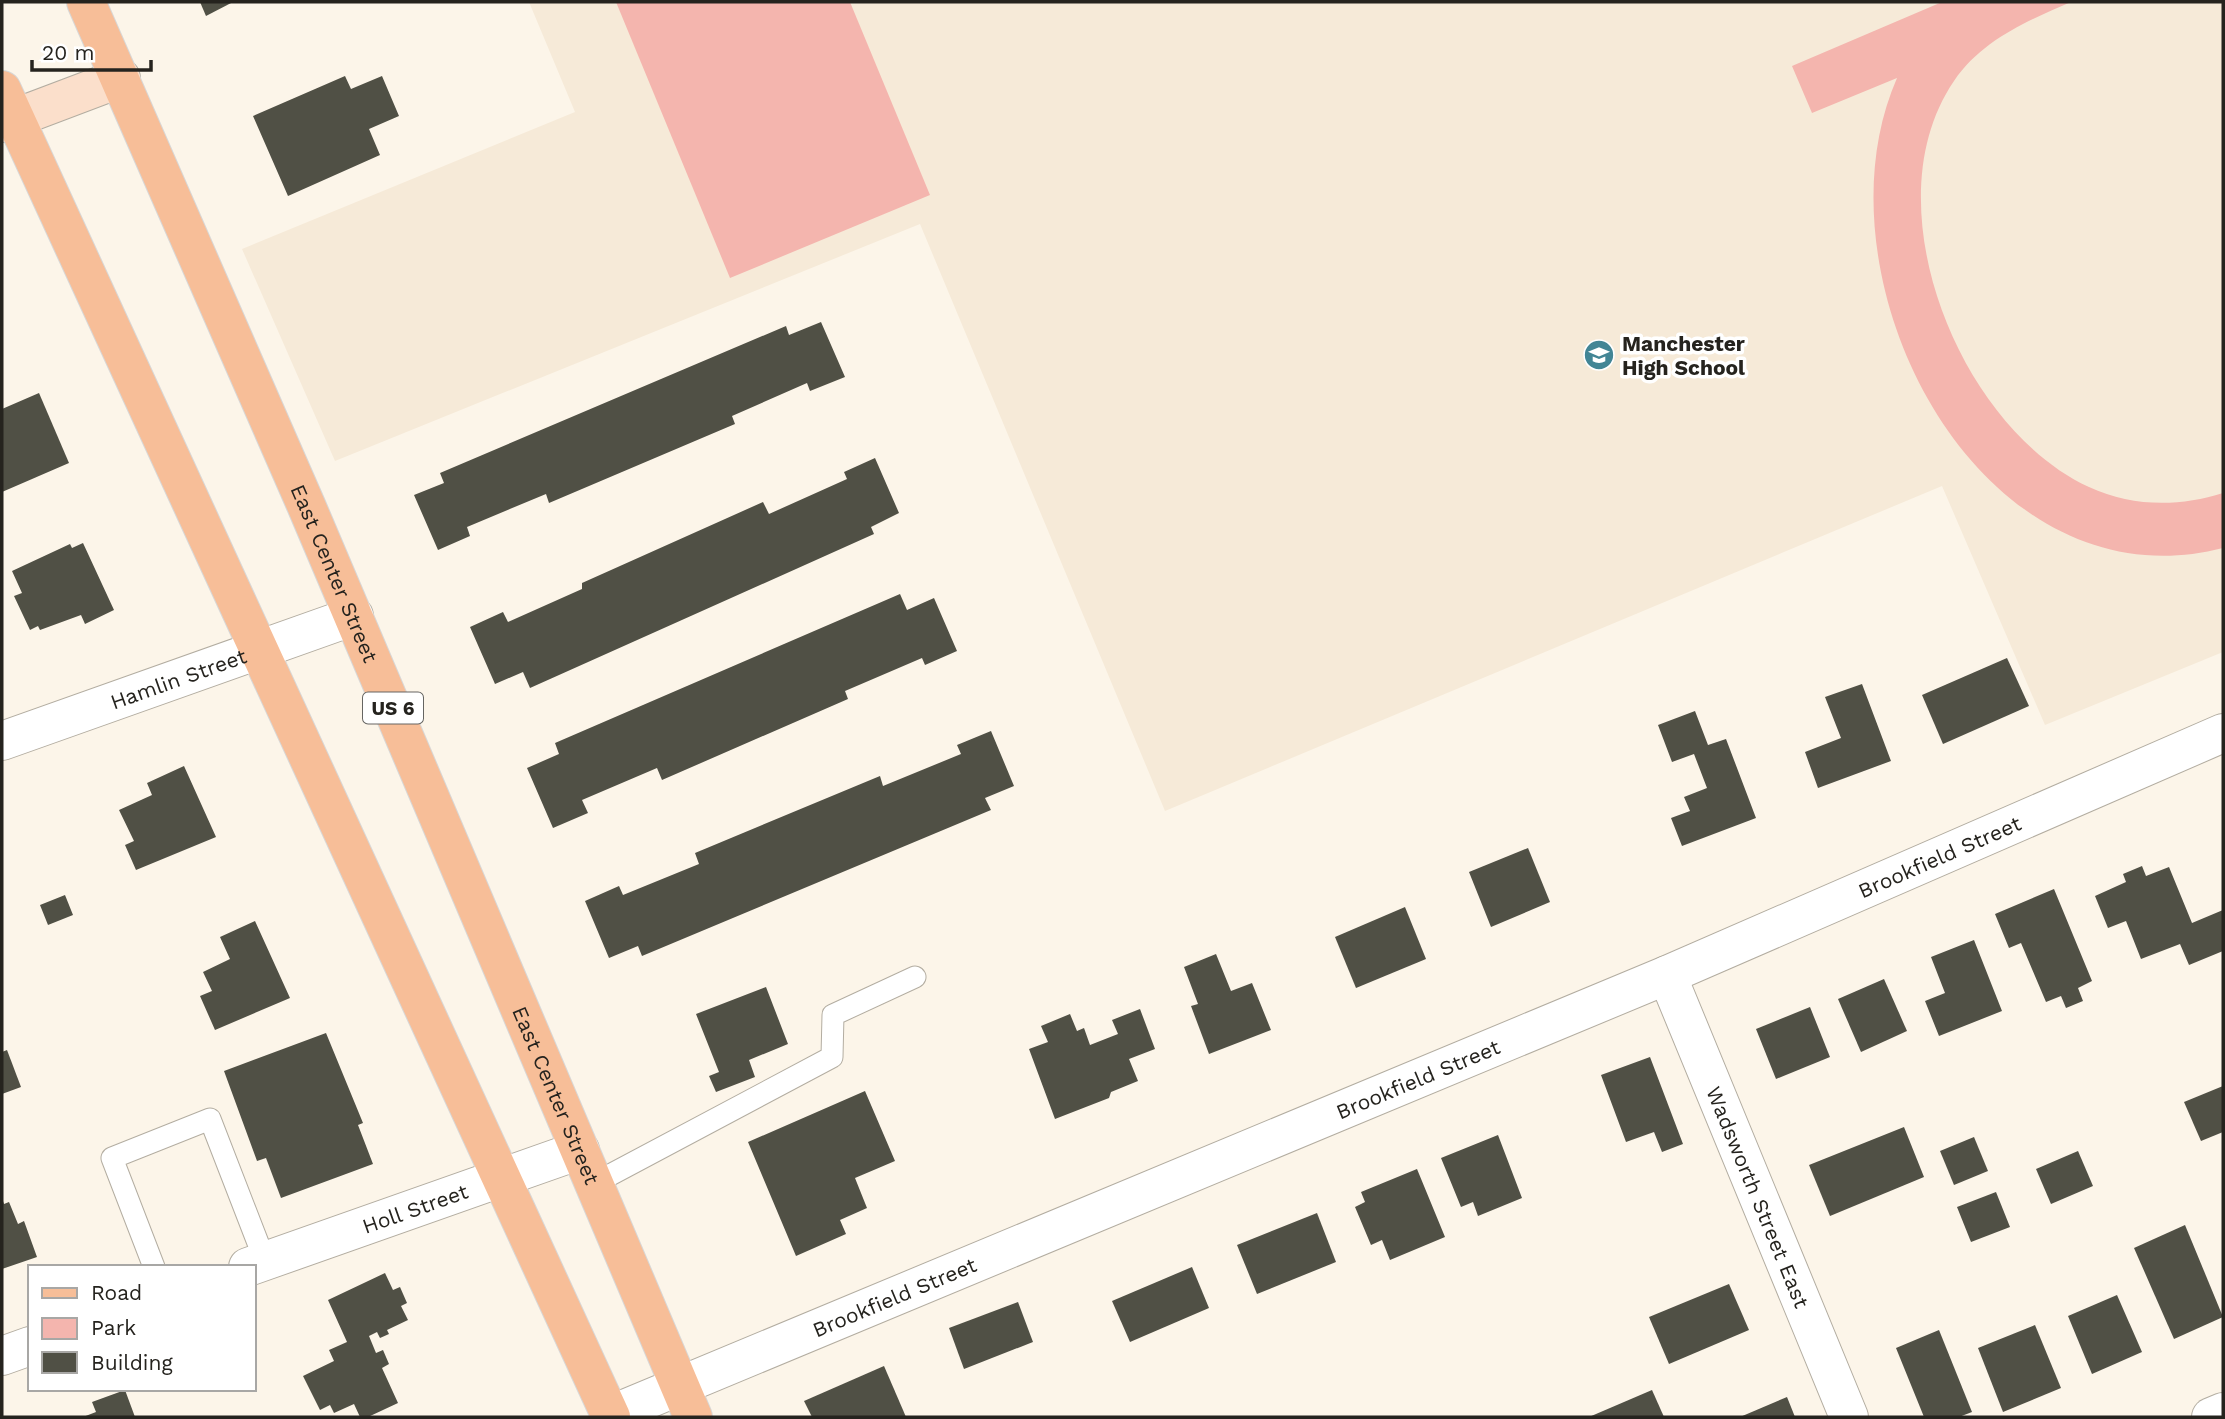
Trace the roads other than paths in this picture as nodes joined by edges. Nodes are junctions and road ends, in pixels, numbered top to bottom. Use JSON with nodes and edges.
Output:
{"nodes":[{"id":1,"x":86,"y":2,"type":"edge"},
{"id":2,"x":121,"y":78,"type":"junction"},
{"id":3,"x":6,"y":110,"type":"edge"},
{"id":4,"x":354,"y":616,"type":"junction"},
{"id":5,"x":260,"y":649,"type":"junction"},
{"id":6,"x":2223,"y":733,"type":"edge"},
{"id":7,"x":2,"y":740,"type":"edge"},
{"id":8,"x":1667,"y":975,"type":"junction"},
{"id":9,"x":915,"y":976,"type":"dead end"},
{"id":10,"x":587,"y":1166,"type":"junction"},
{"id":11,"x":500,"y":1176,"type":"junction"},
{"id":12,"x":257,"y":1264,"type":"edge"},
{"id":13,"x":153,"y":1265,"type":"edge"},
{"id":14,"x":28,"y":1347,"type":"edge"},
{"id":15,"x":2,"y":1356,"type":"edge"},
{"id":16,"x":687,"y":1401,"type":"edge"},
{"id":17,"x":2223,"y":1412,"type":"edge"},
{"id":18,"x":610,"y":1416,"type":"edge"},
{"id":19,"x":1849,"y":1417,"type":"edge"},
{"id":20,"x":2211,"y":1417,"type":"edge"}],
"edges":[{"from":1,"to":2,"type":"main road","name":"East Center Street","number":"US 6"},
{"from":2,"to":3,"type":"street"},
{"from":2,"to":4,"type":"main road","name":"East Center Street","number":"US 6"},
{"from":3,"to":5,"type":"main road"},
{"from":4,"to":5,"type":"street","name":"Hamlin Street"},
{"from":4,"to":10,"type":"main road","name":"East Center Street","number":"US 6"},
{"from":5,"to":7,"type":"street","name":"Hamlin Street"},
{"from":5,"to":11,"type":"main road"},
{"from":6,"to":8,"type":"street","name":"Brookfield Street"},
{"from":8,"to":16,"type":"street","name":"Brookfield Street"},
{"from":8,"to":19,"type":"street","name":"Wadsworth Street East"},
{"from":9,"to":10,"type":"lane"},
{"from":10,"to":11,"type":"street","name":"Holl Street"},
{"from":10,"to":16,"type":"main road","name":"East Center Street","number":"US 6"},
{"from":11,"to":12,"type":"street","name":"Holl Street"},
{"from":11,"to":18,"type":"main road"},
{"from":12,"to":13,"type":"lane"},
{"from":14,"to":15,"type":"street"},
{"from":16,"to":18,"type":"street","name":"Brookfield Street"},
{"from":17,"to":20,"type":"street"}]}
